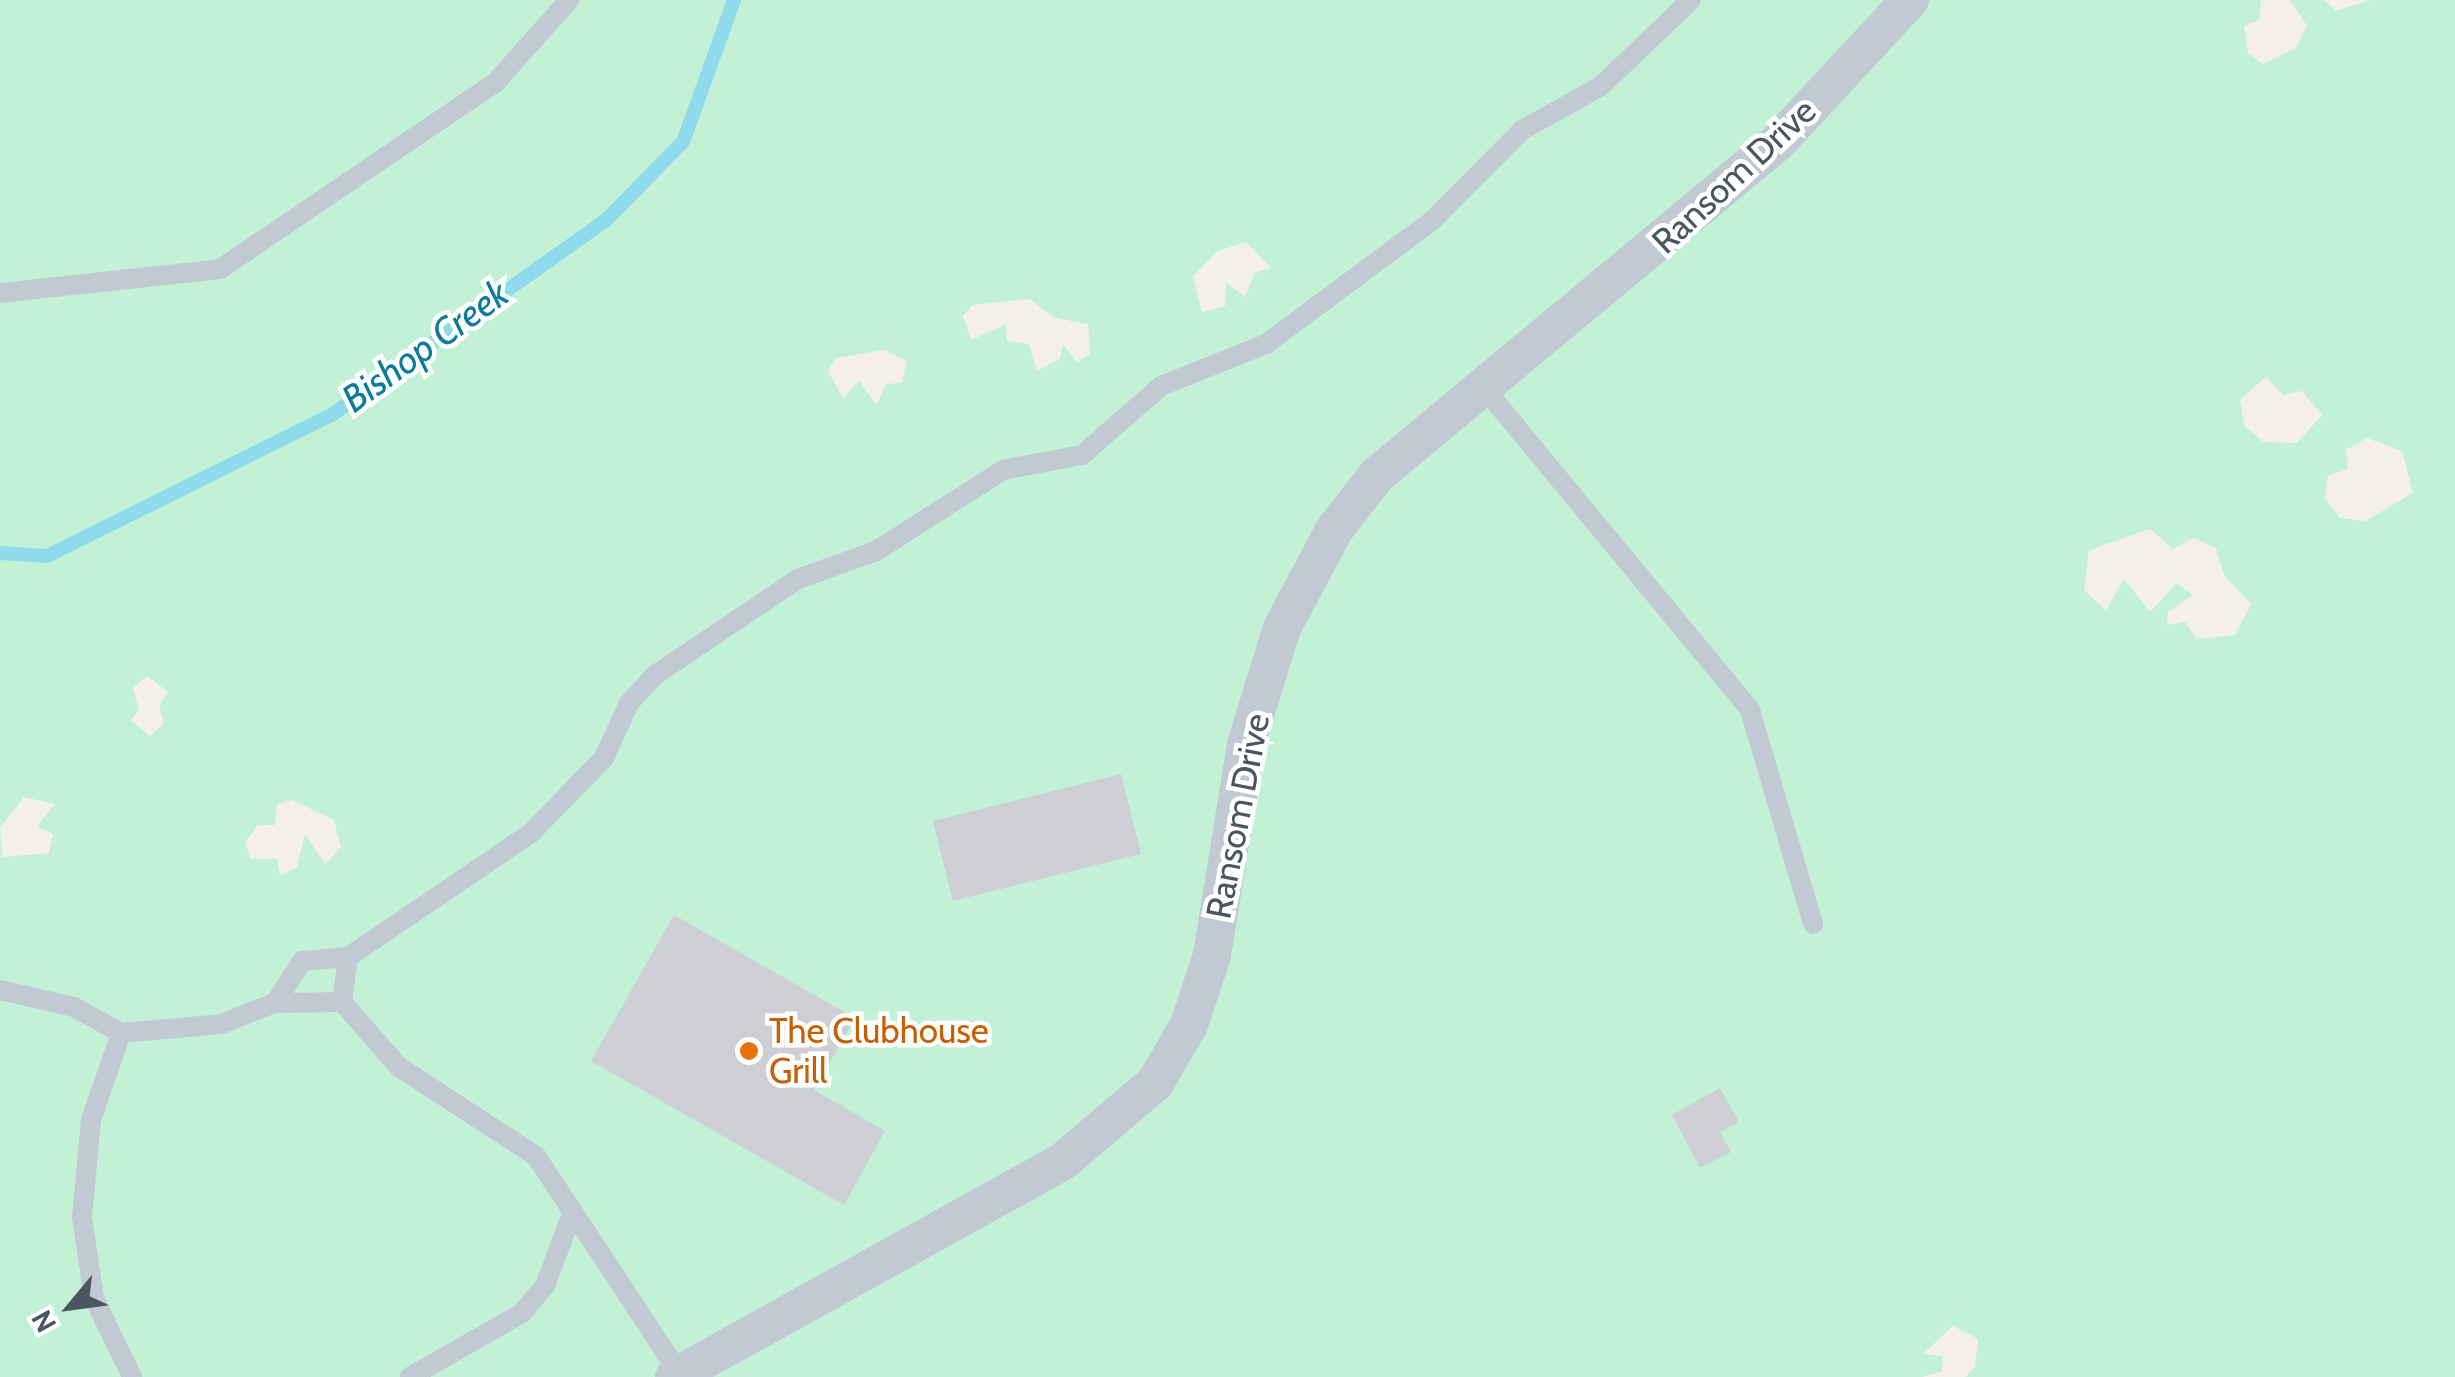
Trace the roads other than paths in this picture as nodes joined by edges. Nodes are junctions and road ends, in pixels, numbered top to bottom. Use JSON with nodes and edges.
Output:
{"nodes":[{"id":1,"x":569,"y":0,"type":"edge"},
{"id":2,"x":1691,"y":0,"type":"edge"},
{"id":3,"x":1910,"y":0,"type":"edge"},
{"id":4,"x":0,"y":294,"type":"edge"},
{"id":5,"x":1484,"y":388,"type":"junction"},
{"id":6,"x":1812,"y":924,"type":"dead end"},
{"id":7,"x":348,"y":957,"type":"junction"},
{"id":8,"x":0,"y":990,"type":"edge"},
{"id":9,"x":342,"y":1002,"type":"junction"},
{"id":10,"x":275,"y":1003,"type":"junction"},
{"id":11,"x":121,"y":1033,"type":"junction"},
{"id":12,"x":570,"y":1216,"type":"junction"},
{"id":13,"x":677,"y":1375,"type":"edge"},
{"id":14,"x":132,"y":1377,"type":"edge"},
{"id":15,"x":410,"y":1377,"type":"edge"}],
"edges":[{"from":1,"to":4,"type":"lane"},
{"from":2,"to":7,"type":"lane"},
{"from":3,"to":5,"type":"street","name":"Ransom Drive"},
{"from":5,"to":6,"type":"lane"},
{"from":5,"to":13,"type":"street","name":"Ransom Drive"},
{"from":7,"to":9,"type":"lane"},
{"from":7,"to":10,"type":"lane"},
{"from":8,"to":11,"type":"lane"},
{"from":9,"to":10,"type":"lane"},
{"from":9,"to":12,"type":"lane"},
{"from":10,"to":11,"type":"lane"},
{"from":11,"to":14,"type":"lane"},
{"from":12,"to":13,"type":"lane"},
{"from":12,"to":15,"type":"lane"}]}
